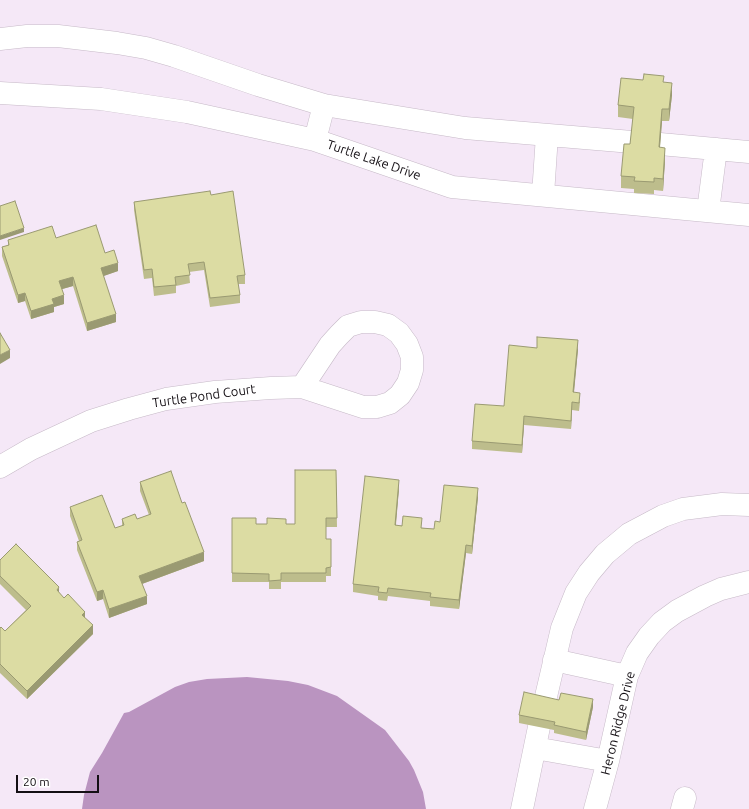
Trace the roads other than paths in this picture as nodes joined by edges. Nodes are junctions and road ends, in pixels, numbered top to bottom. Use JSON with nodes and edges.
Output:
{"nodes":[{"id":1,"x":0,"y":39,"type":"edge"},
{"id":2,"x":0,"y":93,"type":"edge"},
{"id":3,"x":324,"y":105,"type":"junction"},
{"id":4,"x":547,"y":135,"type":"junction"},
{"id":5,"x":314,"y":140,"type":"junction"},
{"id":6,"x":632,"y":142,"type":"edge"},
{"id":7,"x":660,"y":144,"type":"edge"},
{"id":8,"x":716,"y":149,"type":"junction"},
{"id":9,"x":749,"y":152,"type":"edge"},
{"id":10,"x":543,"y":195,"type":"junction"},
{"id":11,"x":708,"y":211,"type":"junction"},
{"id":12,"x":749,"y":215,"type":"edge"},
{"id":13,"x":302,"y":387,"type":"junction"},
{"id":14,"x":0,"y":468,"type":"edge"},
{"id":15,"x":749,"y":504,"type":"edge"},
{"id":16,"x":749,"y":582,"type":"edge"},
{"id":17,"x":554,"y":660,"type":"junction"},
{"id":18,"x":628,"y":676,"type":"junction"},
{"id":19,"x":544,"y":705,"type":"edge"},
{"id":20,"x":539,"y":727,"type":"edge"},
{"id":21,"x":535,"y":748,"type":"junction"},
{"id":22,"x":608,"y":761,"type":"junction"},
{"id":23,"x":522,"y":809,"type":"edge"},
{"id":24,"x":595,"y":809,"type":"edge"}],
"edges":[{"from":1,"to":3,"type":"street"},
{"from":2,"to":5,"type":"street","name":"Turtle Lake Drive"},
{"from":3,"to":4,"type":"street"},
{"from":3,"to":5,"type":"street"},
{"from":4,"to":6,"type":"street"},
{"from":4,"to":10,"type":"street"},
{"from":5,"to":10,"type":"street","name":"Turtle Lake Drive"},
{"from":7,"to":8,"type":"street"},
{"from":8,"to":9,"type":"street"},
{"from":8,"to":11,"type":"street"},
{"from":10,"to":11,"type":"street","name":"Turtle Lake Drive"},
{"from":11,"to":12,"type":"street","name":"Turtle Lake Drive"},
{"from":13,"to":13,"type":"street","name":"Turtle Pond Court"},
{"from":13,"to":14,"type":"street","name":"Turtle Pond Court"},
{"from":15,"to":17,"type":"street"},
{"from":16,"to":18,"type":"street","name":"Heron Ridge Drive"},
{"from":17,"to":18,"type":"street"},
{"from":17,"to":19,"type":"street"},
{"from":18,"to":22,"type":"street","name":"Heron Ridge Drive"},
{"from":20,"to":21,"type":"street"},
{"from":21,"to":22,"type":"street"},
{"from":21,"to":23,"type":"street"},
{"from":22,"to":24,"type":"street","name":"Heron Ridge Drive"}]}
